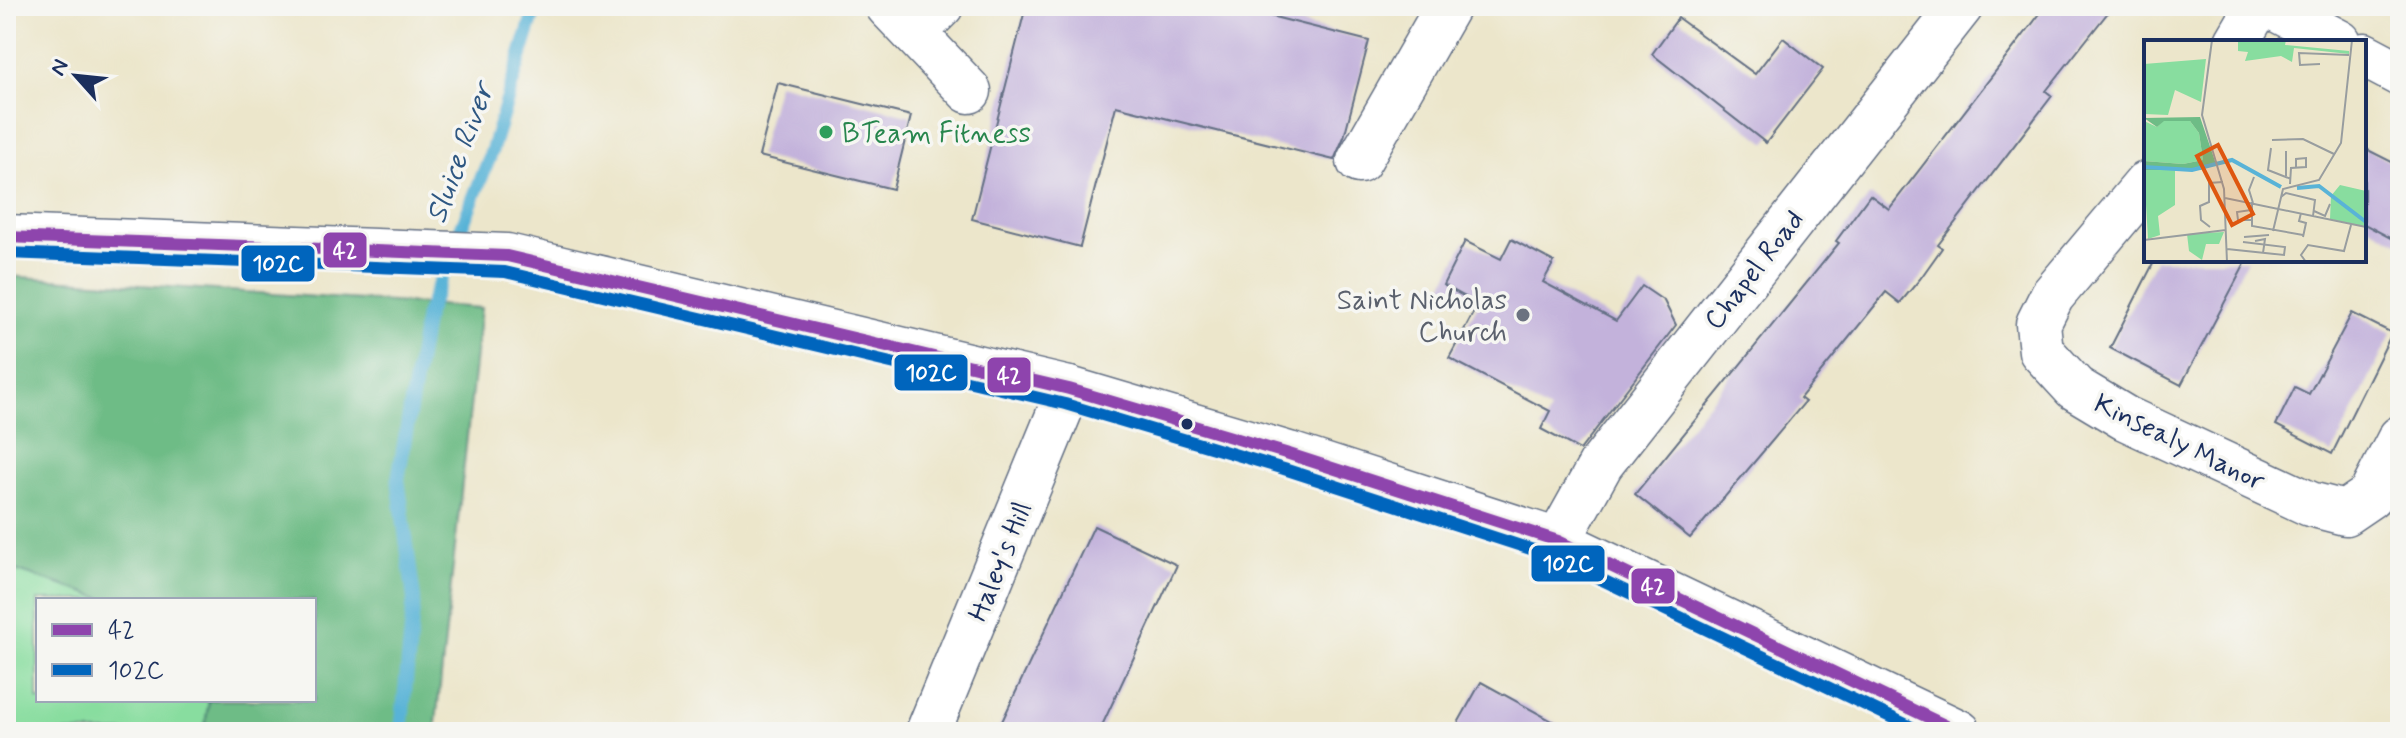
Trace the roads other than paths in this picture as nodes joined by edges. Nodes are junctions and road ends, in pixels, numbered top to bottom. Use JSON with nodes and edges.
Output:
{"nodes":[{"id":1,"x":1961,"y":6,"type":"edge"},
{"id":2,"x":2258,"y":6,"type":"edge"},
{"id":3,"x":2270,"y":6,"type":"edge"},
{"id":4,"x":1434,"y":9,"type":"edge"},
{"id":5,"x":915,"y":15,"type":"edge"},
{"id":6,"x":2238,"y":40,"type":"edge"},
{"id":7,"x":2335,"y":40,"type":"edge"},
{"id":8,"x":2366,"y":56,"type":"edge"},
{"id":9,"x":2400,"y":74,"type":"edge"},
{"id":10,"x":969,"y":91,"type":"dead end"},
{"id":11,"x":1359,"y":161,"type":"dead end"},
{"id":12,"x":2144,"y":186,"type":"edge"},
{"id":13,"x":6,"y":237,"type":"edge"},
{"id":14,"x":1069,"y":389,"type":"junction"},
{"id":15,"x":2400,"y":438,"type":"edge"},
{"id":16,"x":1558,"y":541,"type":"junction"},
{"id":17,"x":928,"y":732,"type":"edge"},
{"id":18,"x":1959,"y":732,"type":"edge"}],
"edges":[{"from":1,"to":16,"type":"street","name":"Chapel Road"},
{"from":2,"to":6,"type":"street"},
{"from":3,"to":7,"type":"street"},
{"from":4,"to":11,"type":"street"},
{"from":5,"to":10,"type":"street"},
{"from":8,"to":9,"type":"street"},
{"from":12,"to":15,"type":"street","name":"Kinsealy Manor"},
{"from":13,"to":14,"type":"street"},
{"from":14,"to":16,"type":"street"},
{"from":14,"to":17,"type":"street","name":"Haley's Hill"},
{"from":16,"to":18,"type":"street"}]}
